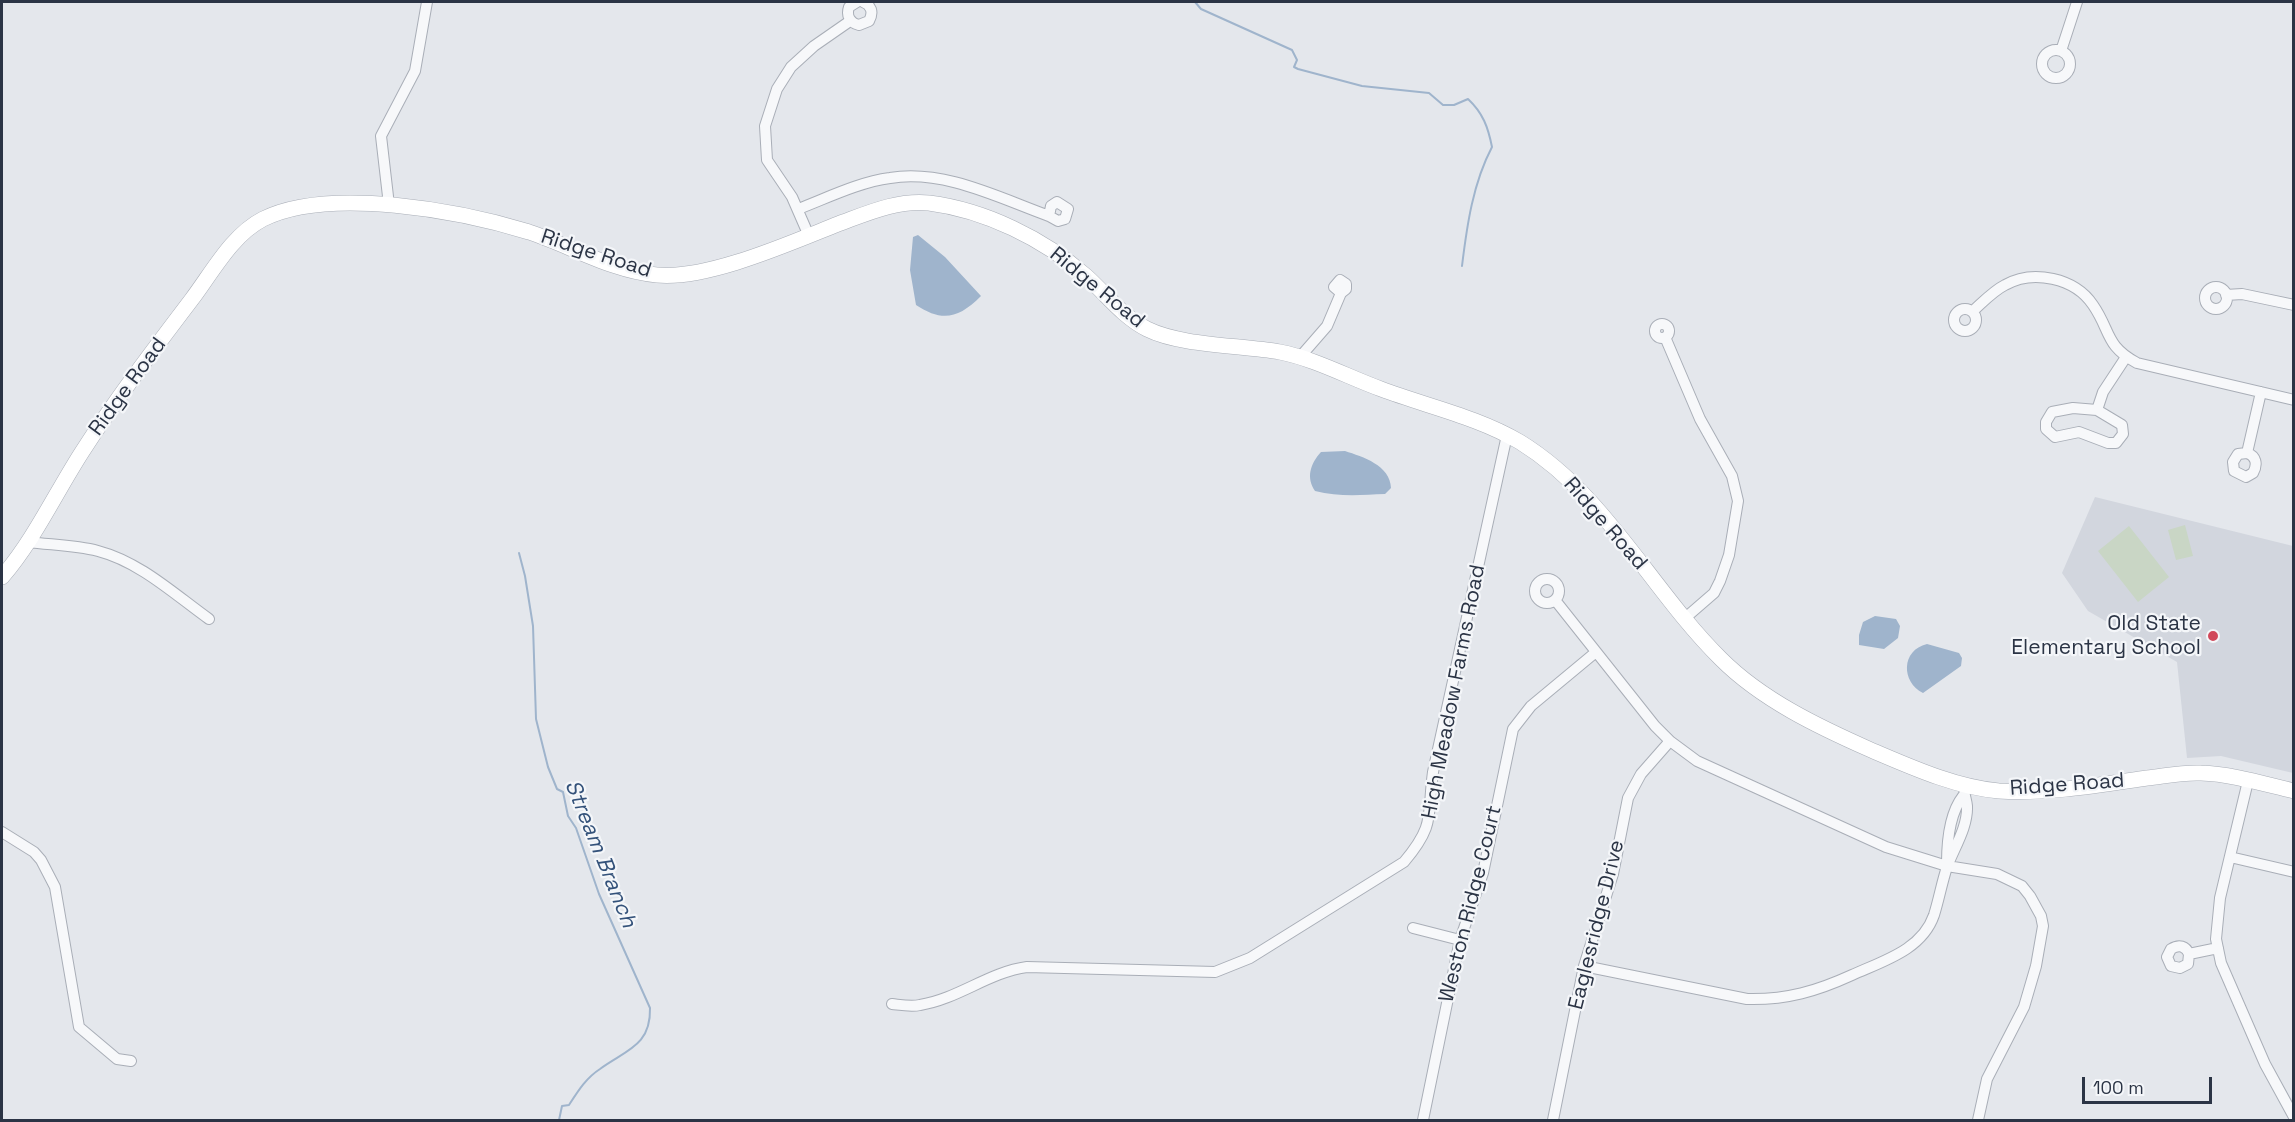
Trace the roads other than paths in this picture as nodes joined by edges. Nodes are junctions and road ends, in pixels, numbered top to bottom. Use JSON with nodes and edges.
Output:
{"nodes":[{"id":1,"x":427,"y":2,"type":"edge"},
{"id":2,"x":857,"y":2,"type":"edge"},
{"id":3,"x":862,"y":2,"type":"edge"},
{"id":4,"x":2077,"y":2,"type":"edge"},
{"id":5,"x":850,"y":21,"type":"junction"},
{"id":6,"x":2061,"y":51,"type":"dead end"},
{"id":7,"x":389,"y":205,"type":"junction"},
{"id":8,"x":798,"y":208,"type":"junction"},
{"id":9,"x":1049,"y":216,"type":"dead end"},
{"id":10,"x":809,"y":236,"type":"junction"},
{"id":11,"x":1341,"y":293,"type":"dead end"},
{"id":12,"x":2226,"y":295,"type":"dead end"},
{"id":13,"x":2294,"y":305,"type":"edge"},
{"id":14,"x":1973,"y":311,"type":"dead end"},
{"id":15,"x":1665,"y":337,"type":"dead end"},
{"id":16,"x":1300,"y":357,"type":"junction"},
{"id":17,"x":2126,"y":357,"type":"junction"},
{"id":18,"x":2261,"y":392,"type":"junction"},
{"id":19,"x":2294,"y":400,"type":"edge"},
{"id":20,"x":2097,"y":410,"type":"junction"},
{"id":21,"x":1507,"y":435,"type":"junction"},
{"id":22,"x":2247,"y":453,"type":"dead end"},
{"id":23,"x":28,"y":542,"type":"junction"},
{"id":24,"x":2,"y":577,"type":"edge"},
{"id":25,"x":1555,"y":600,"type":"dead end"},
{"id":26,"x":209,"y":619,"type":"dead end"},
{"id":27,"x":1684,"y":619,"type":"junction"},
{"id":28,"x":1596,"y":652,"type":"junction"},
{"id":29,"x":1670,"y":741,"type":"junction"},
{"id":30,"x":2248,"y":781,"type":"junction"},
{"id":31,"x":1964,"y":790,"type":"junction"},
{"id":32,"x":2294,"y":791,"type":"edge"},
{"id":33,"x":2,"y":832,"type":"edge"},
{"id":34,"x":2230,"y":857,"type":"junction"},
{"id":35,"x":1947,"y":866,"type":"junction"},
{"id":36,"x":2294,"y":872,"type":"edge"},
{"id":37,"x":1413,"y":928,"type":"dead end"},
{"id":38,"x":1460,"y":940,"type":"junction"},
{"id":39,"x":2218,"y":948,"type":"junction"},
{"id":40,"x":2189,"y":954,"type":"dead end"},
{"id":41,"x":1584,"y":966,"type":"junction"},
{"id":42,"x":892,"y":1004,"type":"dead end"},
{"id":43,"x":131,"y":1060,"type":"dead end"},
{"id":44,"x":2294,"y":1117,"type":"edge"},
{"id":45,"x":1423,"y":1120,"type":"edge"},
{"id":46,"x":1553,"y":1120,"type":"edge"},
{"id":47,"x":1978,"y":1120,"type":"edge"}],
"edges":[{"from":1,"to":7,"type":"street"},
{"from":2,"to":5,"type":"street"},
{"from":3,"to":5,"type":"street"},
{"from":4,"to":6,"type":"street"},
{"from":5,"to":8,"type":"street"},
{"from":7,"to":10,"type":"street","name":"Ridge Road"},
{"from":7,"to":23,"type":"street","name":"Ridge Road"},
{"from":8,"to":9,"type":"street"},
{"from":8,"to":10,"type":"street"},
{"from":10,"to":16,"type":"street","name":"Ridge Road"},
{"from":11,"to":16,"type":"street"},
{"from":12,"to":13,"type":"street"},
{"from":14,"to":17,"type":"street"},
{"from":15,"to":27,"type":"street"},
{"from":16,"to":21,"type":"street","name":"Ridge Road"},
{"from":17,"to":18,"type":"street"},
{"from":17,"to":20,"type":"street"},
{"from":18,"to":19,"type":"street"},
{"from":18,"to":22,"type":"street"},
{"from":20,"to":20,"type":"street"},
{"from":21,"to":27,"type":"street","name":"Ridge Road"},
{"from":21,"to":42,"type":"street","name":"High Meadow Farms Road"},
{"from":23,"to":24,"type":"street","name":"Ridge Road"},
{"from":23,"to":26,"type":"street"},
{"from":25,"to":28,"type":"street"},
{"from":27,"to":31,"type":"street","name":"Ridge Road"},
{"from":28,"to":29,"type":"street"},
{"from":28,"to":38,"type":"street","name":"Weston Ridge Court"},
{"from":29,"to":35,"type":"street"},
{"from":29,"to":41,"type":"street","name":"Eaglesridge Drive"},
{"from":30,"to":31,"type":"street","name":"Ridge Road"},
{"from":30,"to":32,"type":"street","name":"Ridge Road"},
{"from":30,"to":34,"type":"street"},
{"from":31,"to":35,"type":"street"},
{"from":33,"to":43,"type":"street"},
{"from":34,"to":36,"type":"street"},
{"from":34,"to":39,"type":"street"},
{"from":35,"to":41,"type":"street"},
{"from":35,"to":47,"type":"street"},
{"from":37,"to":38,"type":"street"},
{"from":38,"to":45,"type":"street","name":"Weston Ridge Court"},
{"from":39,"to":40,"type":"street"},
{"from":39,"to":44,"type":"street"},
{"from":41,"to":46,"type":"street","name":"Eaglesridge Drive"}]}
